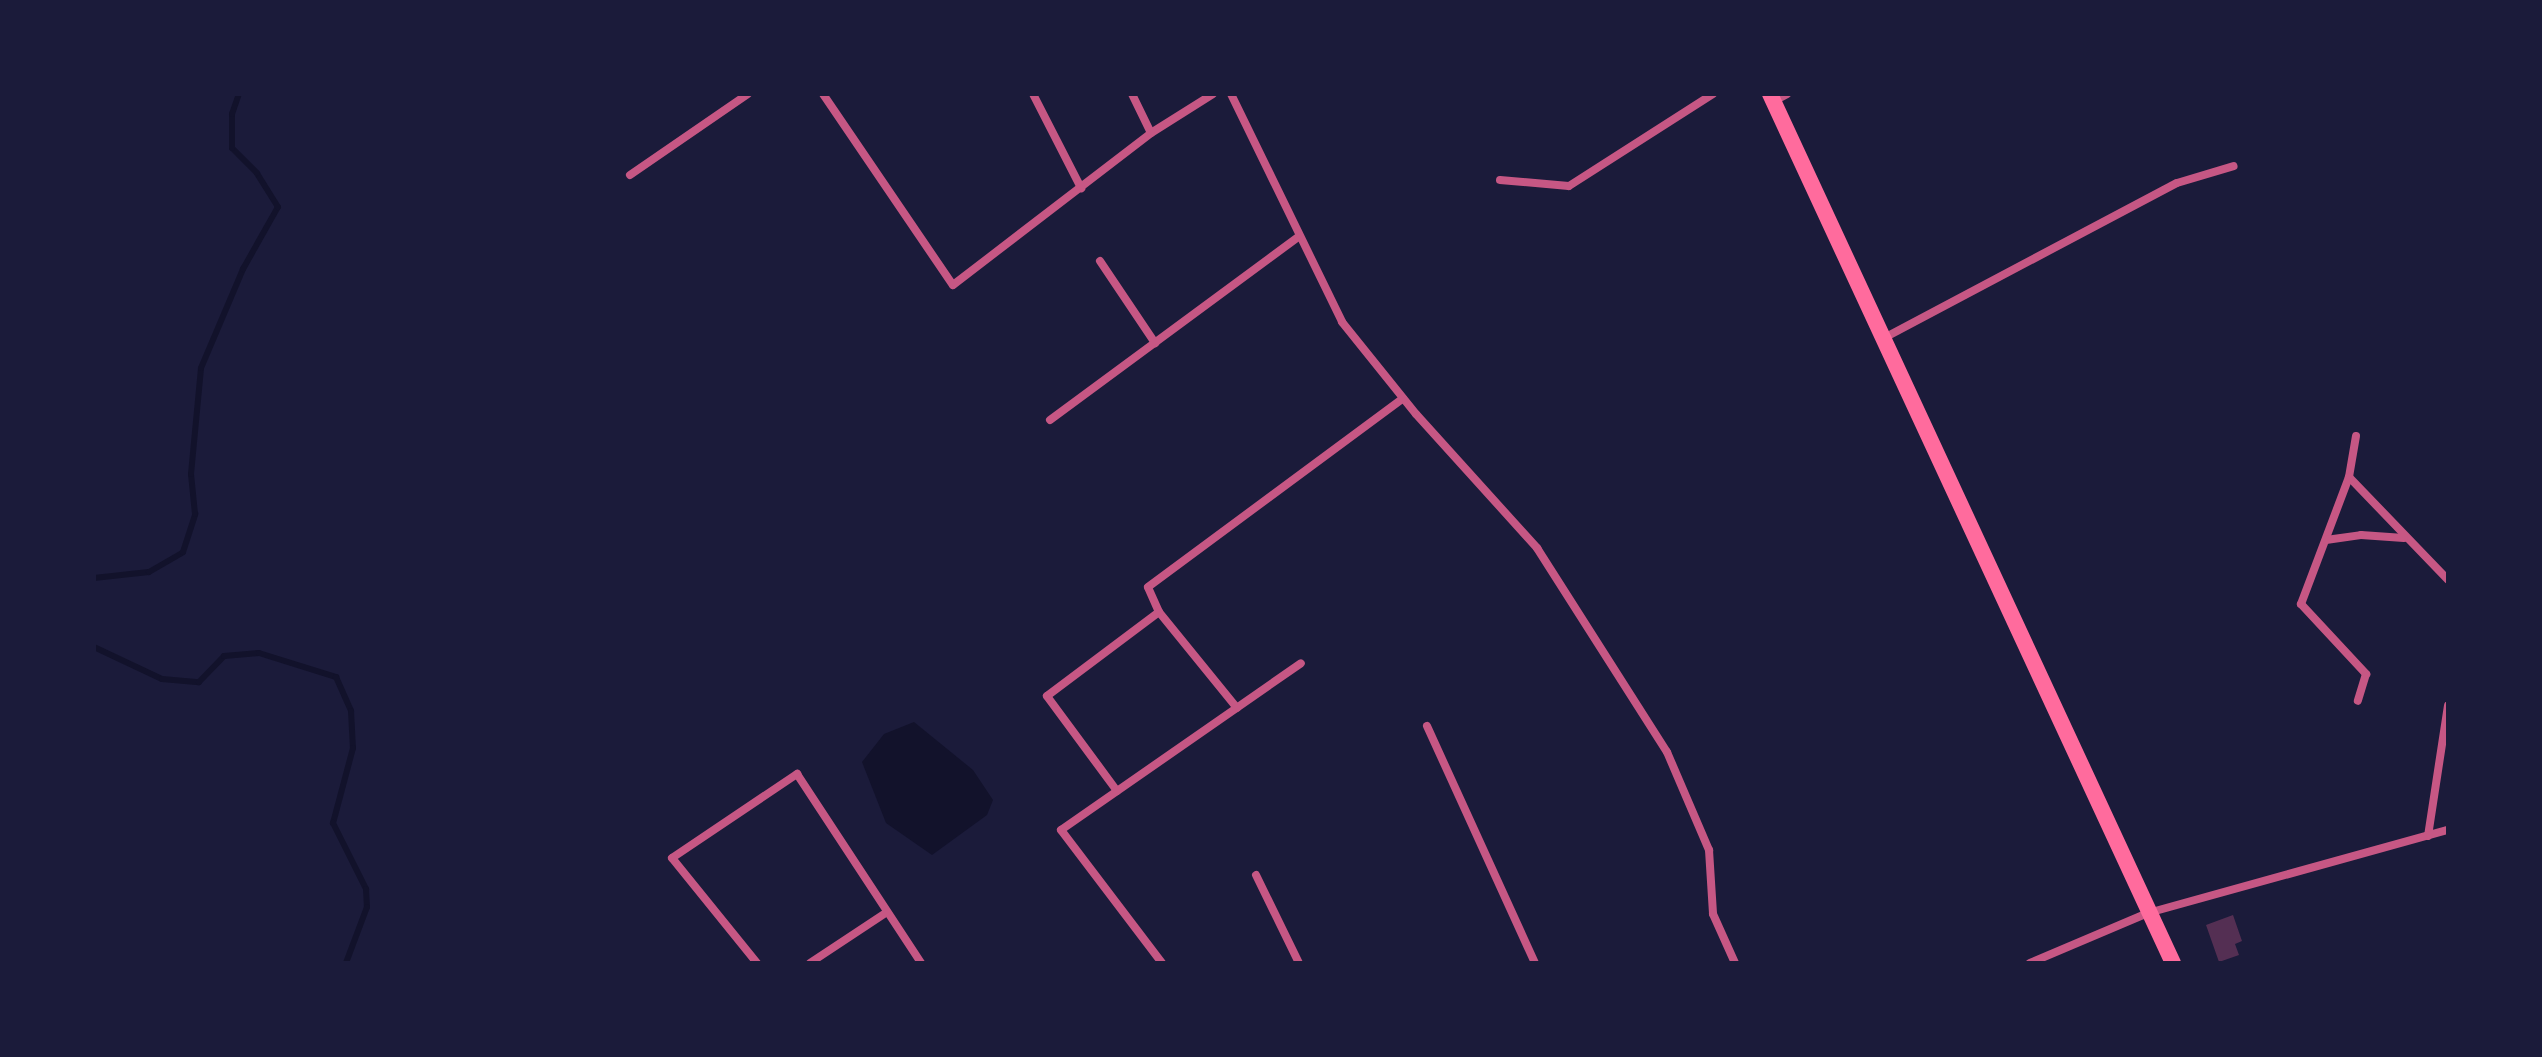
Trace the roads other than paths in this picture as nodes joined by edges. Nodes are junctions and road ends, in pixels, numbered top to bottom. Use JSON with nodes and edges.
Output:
{"nodes":[{"id":1,"x":748,"y":94,"type":"edge"},
{"id":2,"x":823,"y":94,"type":"edge"},
{"id":3,"x":1033,"y":94,"type":"edge"},
{"id":4,"x":1132,"y":94,"type":"edge"},
{"id":5,"x":1213,"y":94,"type":"edge"},
{"id":6,"x":1231,"y":94,"type":"edge"},
{"id":7,"x":1713,"y":94,"type":"edge"},
{"id":8,"x":1777,"y":96,"type":"edge"},
{"id":9,"x":1151,"y":133,"type":"junction"},
{"id":10,"x":2234,"y":166,"type":"dead end"},
{"id":11,"x":630,"y":175,"type":"dead end"},
{"id":12,"x":1500,"y":180,"type":"dead end"},
{"id":13,"x":1081,"y":188,"type":"junction"},
{"id":14,"x":1300,"y":236,"type":"junction"},
{"id":15,"x":1100,"y":261,"type":"dead end"},
{"id":16,"x":1884,"y":338,"type":"junction"},
{"id":17,"x":1155,"y":343,"type":"junction"},
{"id":18,"x":1403,"y":398,"type":"junction"},
{"id":19,"x":1050,"y":420,"type":"dead end"},
{"id":20,"x":2356,"y":436,"type":"dead end"},
{"id":21,"x":2349,"y":477,"type":"junction"},
{"id":22,"x":2405,"y":538,"type":"junction"},
{"id":23,"x":2326,"y":540,"type":"junction"},
{"id":24,"x":2448,"y":580,"type":"edge"},
{"id":25,"x":1159,"y":612,"type":"junction"},
{"id":26,"x":1301,"y":663,"type":"dead end"},
{"id":27,"x":2358,"y":701,"type":"dead end"},
{"id":28,"x":2448,"y":706,"type":"edge"},
{"id":29,"x":1237,"y":708,"type":"junction"},
{"id":30,"x":1427,"y":726,"type":"dead end"},
{"id":31,"x":1117,"y":791,"type":"junction"},
{"id":32,"x":2448,"y":830,"type":"edge"},
{"id":33,"x":2428,"y":836,"type":"junction"},
{"id":34,"x":1256,"y":875,"type":"dead end"},
{"id":35,"x":887,"y":912,"type":"junction"},
{"id":36,"x":2148,"y":913,"type":"junction"},
{"id":37,"x":757,"y":963,"type":"edge"},
{"id":38,"x":810,"y":963,"type":"edge"},
{"id":39,"x":921,"y":963,"type":"edge"},
{"id":40,"x":1162,"y":963,"type":"edge"},
{"id":41,"x":1299,"y":963,"type":"edge"},
{"id":42,"x":1535,"y":963,"type":"edge"},
{"id":43,"x":1735,"y":963,"type":"edge"},
{"id":44,"x":2030,"y":963,"type":"edge"},
{"id":45,"x":2173,"y":963,"type":"edge"}],
"edges":[{"from":1,"to":11,"type":"street"},
{"from":2,"to":13,"type":"street"},
{"from":3,"to":13,"type":"street"},
{"from":4,"to":9,"type":"street"},
{"from":5,"to":9,"type":"street"},
{"from":6,"to":14,"type":"street"},
{"from":7,"to":12,"type":"street"},
{"from":8,"to":16,"type":"main road"},
{"from":9,"to":13,"type":"street"},
{"from":10,"to":16,"type":"street"},
{"from":14,"to":17,"type":"street"},
{"from":14,"to":18,"type":"street"},
{"from":15,"to":17,"type":"street"},
{"from":16,"to":36,"type":"main road"},
{"from":17,"to":19,"type":"street"},
{"from":18,"to":25,"type":"street"},
{"from":18,"to":43,"type":"street"},
{"from":20,"to":21,"type":"street"},
{"from":21,"to":22,"type":"street"},
{"from":21,"to":23,"type":"street"},
{"from":22,"to":23,"type":"street"},
{"from":22,"to":24,"type":"street"},
{"from":23,"to":27,"type":"street"},
{"from":25,"to":29,"type":"street"},
{"from":25,"to":31,"type":"street"},
{"from":26,"to":29,"type":"street"},
{"from":28,"to":33,"type":"street"},
{"from":29,"to":31,"type":"street"},
{"from":30,"to":42,"type":"street"},
{"from":31,"to":40,"type":"street"},
{"from":32,"to":33,"type":"street"},
{"from":33,"to":36,"type":"street"},
{"from":34,"to":41,"type":"street"},
{"from":35,"to":37,"type":"street"},
{"from":35,"to":38,"type":"street"},
{"from":35,"to":39,"type":"street"},
{"from":36,"to":44,"type":"street"},
{"from":36,"to":45,"type":"main road"}]}
